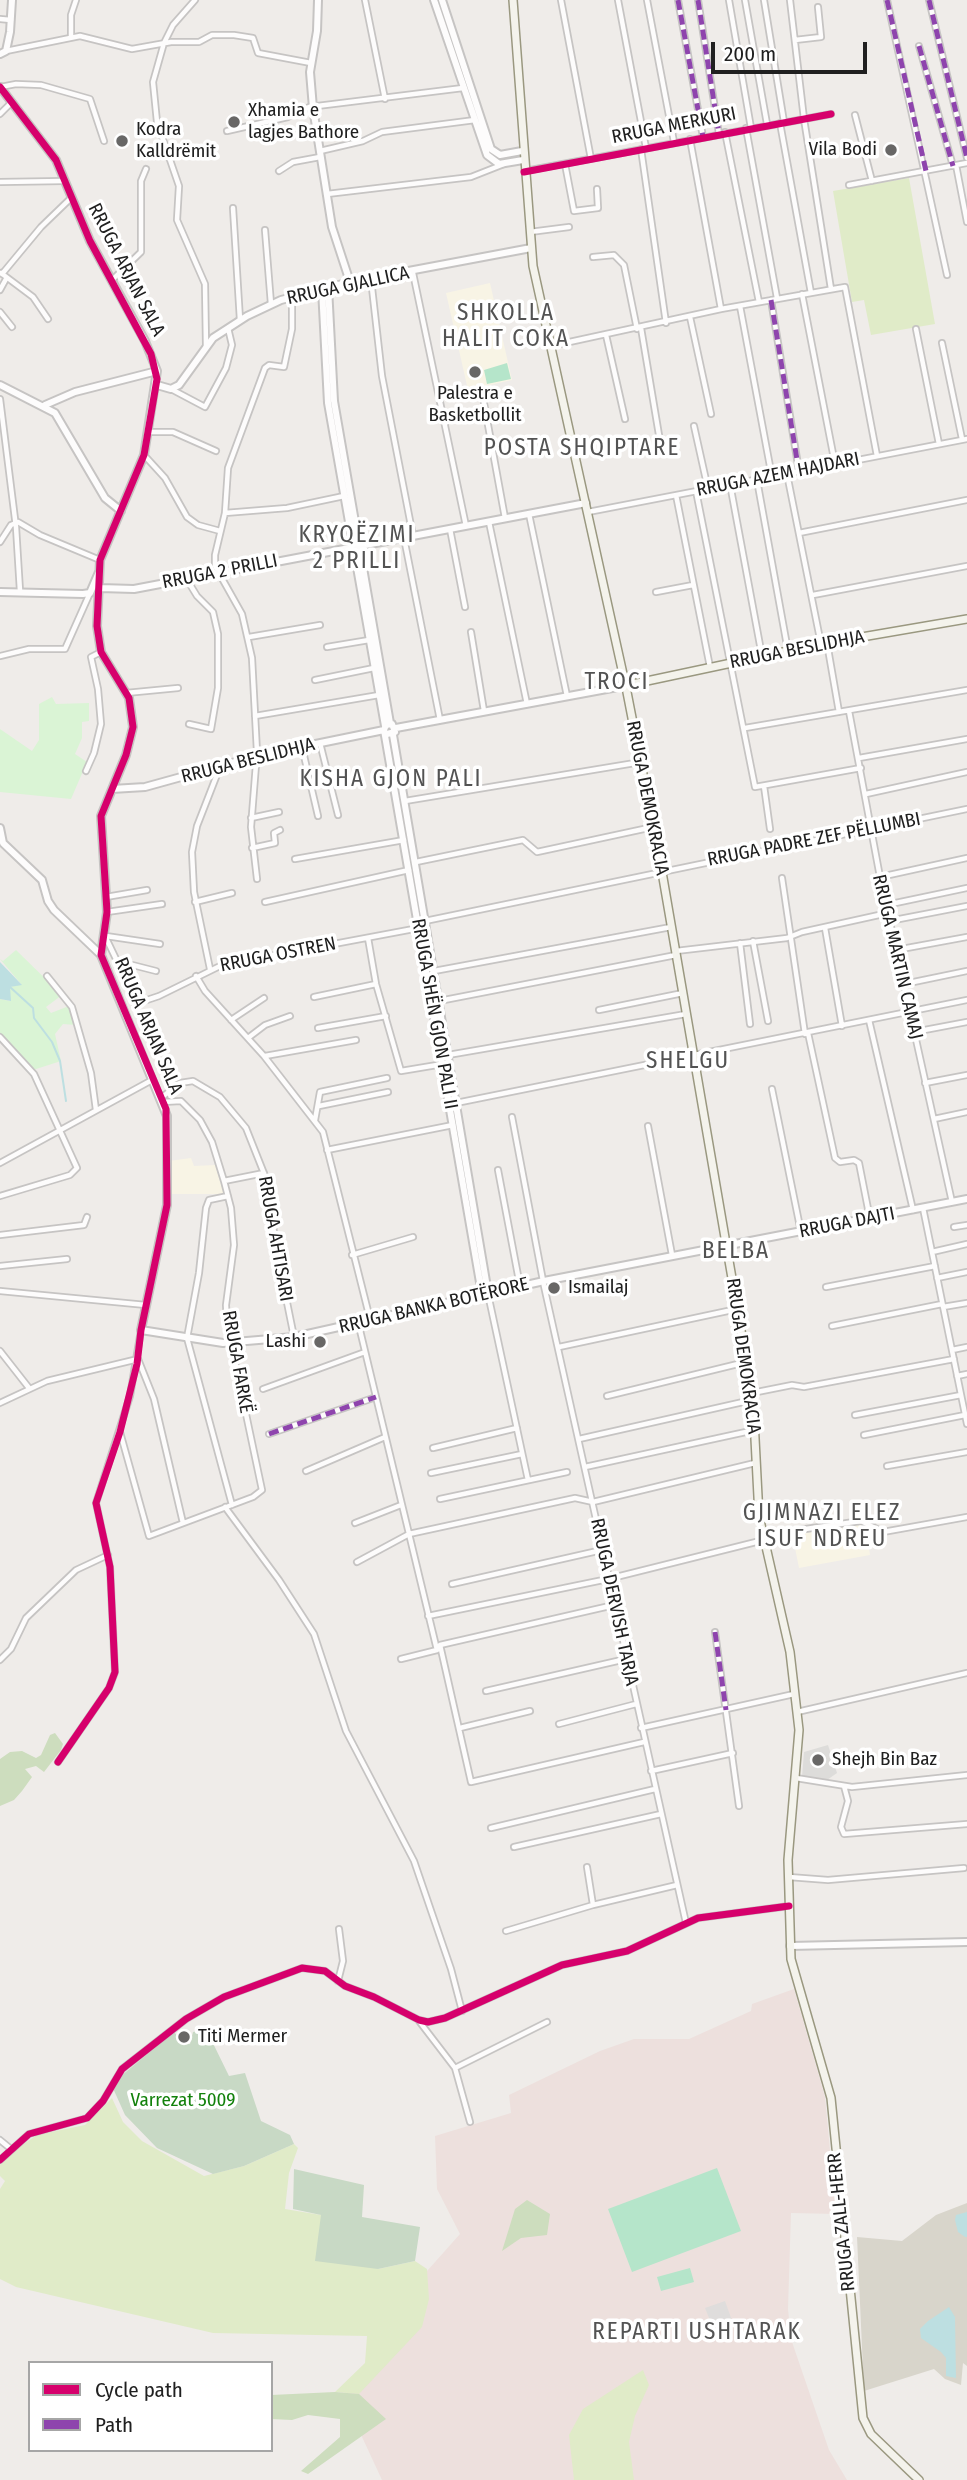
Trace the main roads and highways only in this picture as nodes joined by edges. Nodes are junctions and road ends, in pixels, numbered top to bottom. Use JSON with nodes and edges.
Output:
{"nodes":[{"id":1,"x":513,"y":0,"type":"edge"},
{"id":2,"x":967,"y":619,"type":"edge"},
{"id":3,"x":625,"y":685,"type":"junction"},
{"id":4,"x":790,"y":1946,"type":"joint"},
{"id":5,"x":919,"y":2480,"type":"edge"}],
"edges":[{"from":1,"to":3,"type":"main road","name":"RRUGA DEMOKRACIA"},
{"from":2,"to":3,"type":"main road","name":"RRUGA BESLIDHJA"},
{"from":3,"to":4,"type":"main road","name":"RRUGA DEMOKRACIA"},
{"from":4,"to":5,"type":"main road","name":"RRUGA ZALL-HERR"}]}
